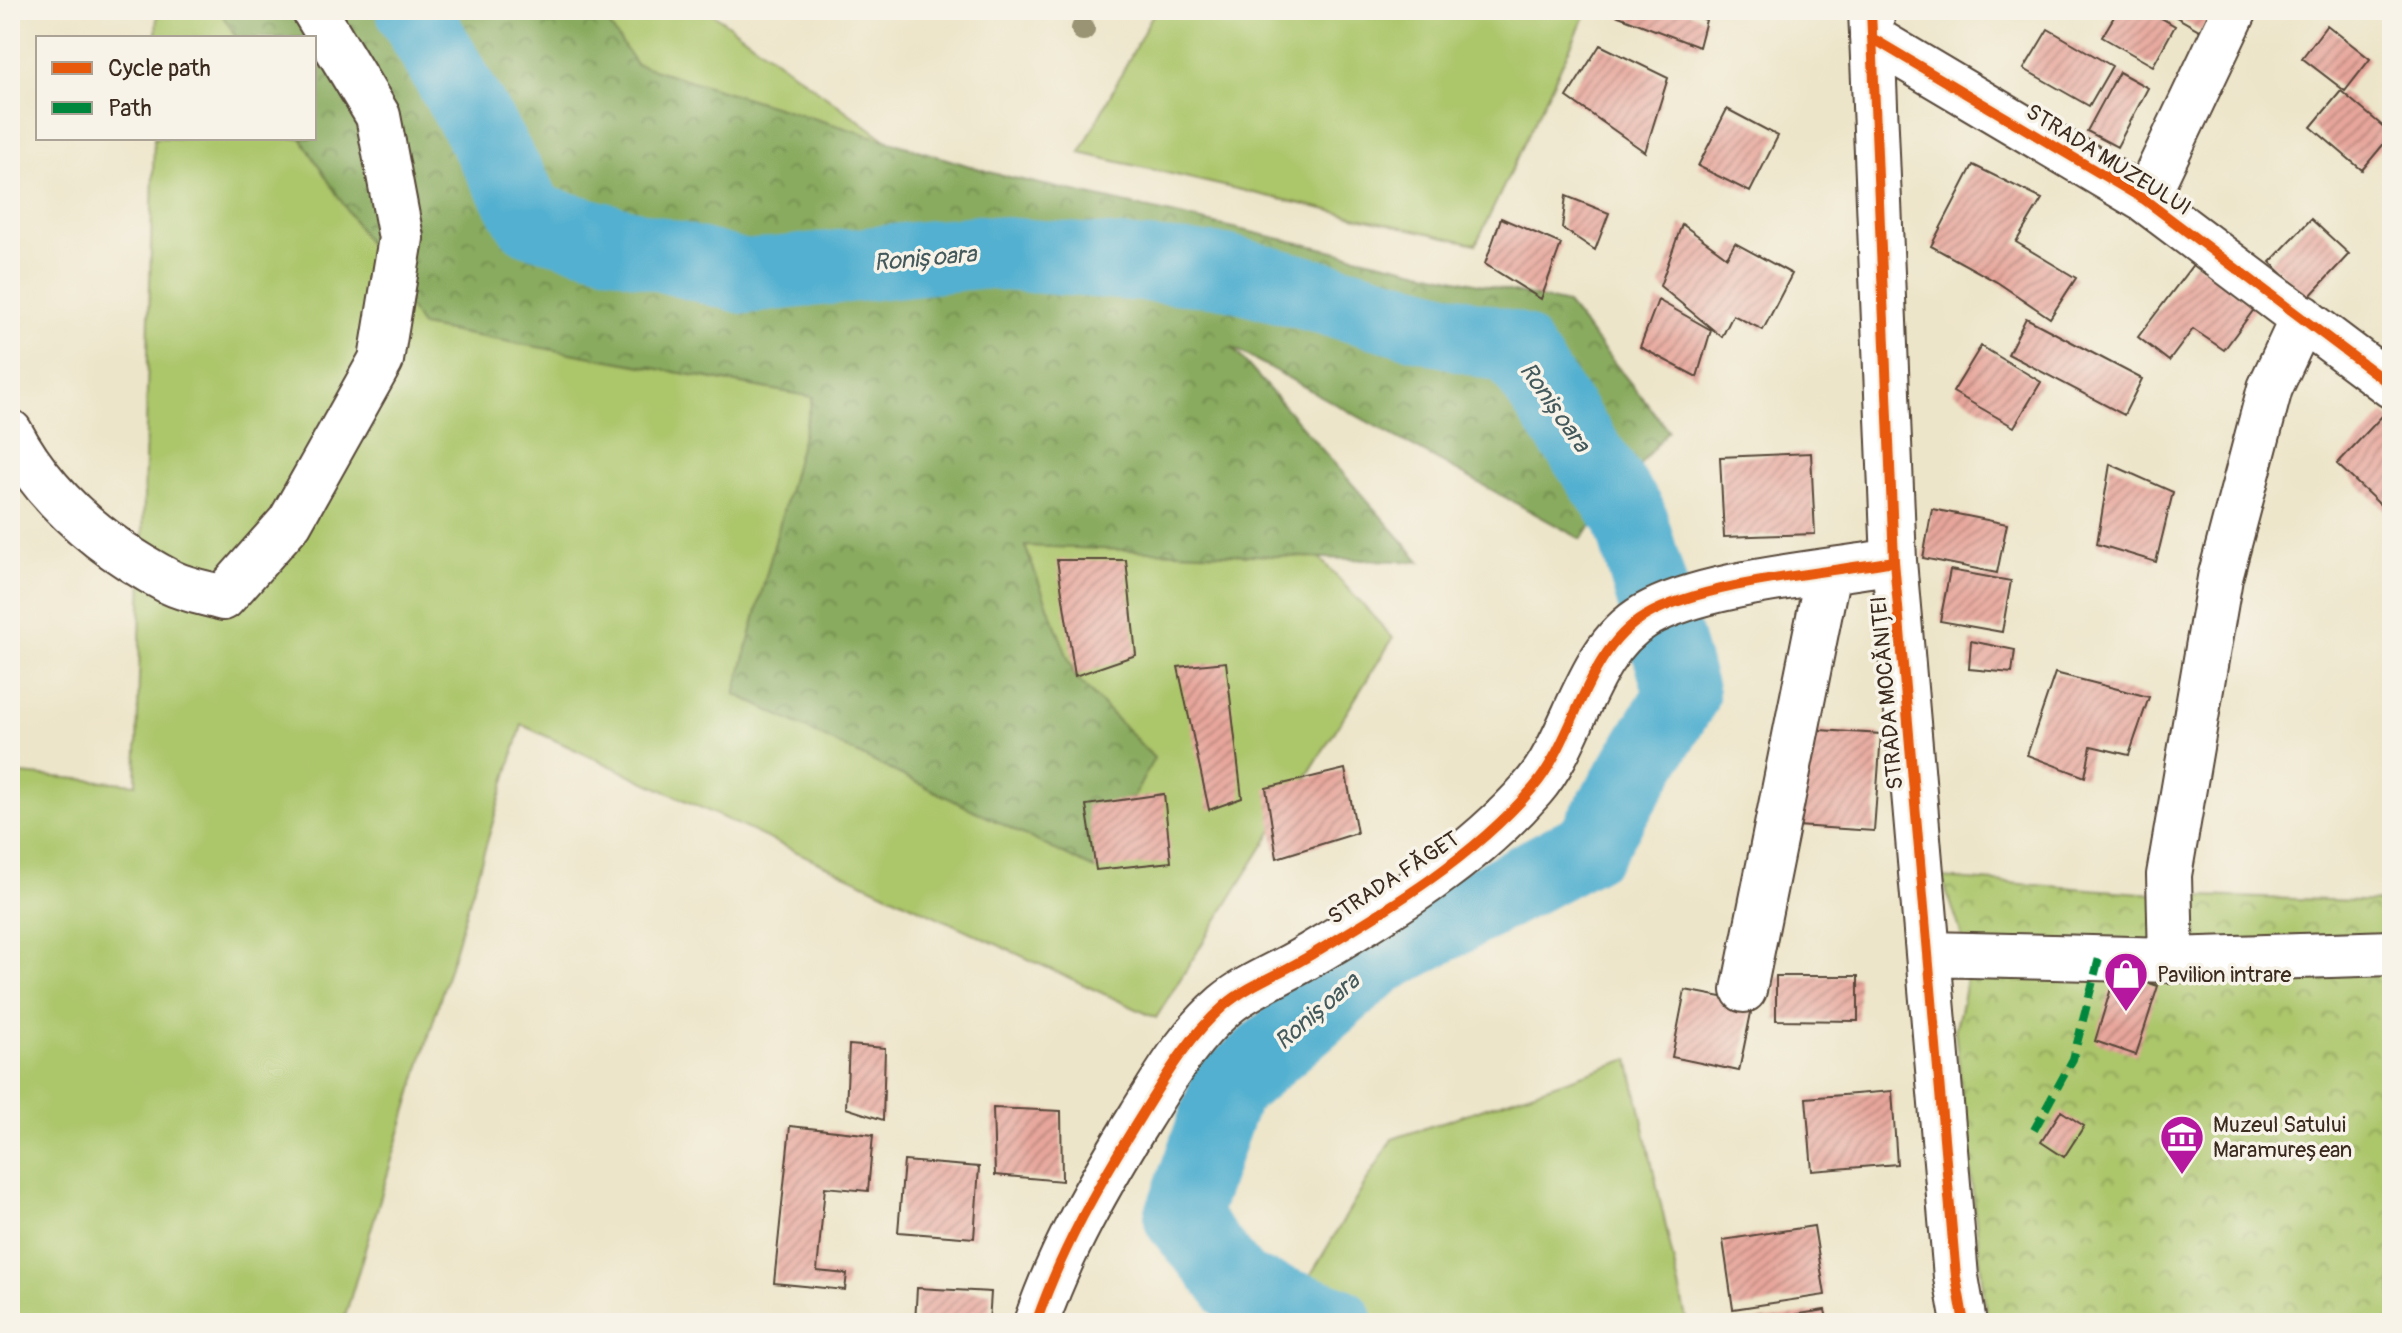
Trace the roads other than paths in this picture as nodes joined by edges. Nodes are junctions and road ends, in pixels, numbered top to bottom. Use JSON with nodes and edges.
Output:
{"nodes":[{"id":1,"x":314,"y":10,"type":"edge"},
{"id":2,"x":2235,"y":10,"type":"edge"},
{"id":3,"x":1872,"y":24,"type":"edge"},
{"id":4,"x":2145,"y":200,"type":"junction"},
{"id":5,"x":2303,"y":317,"type":"junction"},
{"id":6,"x":2392,"y":386,"type":"edge"},
{"id":7,"x":10,"y":432,"type":"edge"},
{"id":8,"x":1894,"y":561,"type":"junction"},
{"id":9,"x":1828,"y":572,"type":"junction"},
{"id":10,"x":2392,"y":953,"type":"edge"},
{"id":11,"x":1929,"y":954,"type":"junction"},
{"id":12,"x":2171,"y":960,"type":"junction"},
{"id":13,"x":1744,"y":990,"type":"dead end"},
{"id":14,"x":1036,"y":1323,"type":"edge"},
{"id":15,"x":1964,"y":1323,"type":"edge"}],
"edges":[{"from":1,"to":7,"type":"street"},
{"from":2,"to":4,"type":"street"},
{"from":3,"to":4,"type":"street","name":"STRADA MUZEULUI"},
{"from":3,"to":8,"type":"street","name":"STRADA MOCĂNIȚEI"},
{"from":4,"to":5,"type":"street","name":"STRADA MUZEULUI"},
{"from":5,"to":6,"type":"street","name":"STRADA MUZEULUI"},
{"from":5,"to":12,"type":"street"},
{"from":8,"to":9,"type":"street","name":"STRADA FĂGET"},
{"from":8,"to":11,"type":"street","name":"STRADA MOCĂNIȚEI"},
{"from":9,"to":13,"type":"street"},
{"from":9,"to":14,"type":"street","name":"STRADA FĂGET"},
{"from":10,"to":12,"type":"street"},
{"from":11,"to":12,"type":"street"},
{"from":11,"to":15,"type":"street","name":"STRADA MOCĂNIȚEI"}]}
